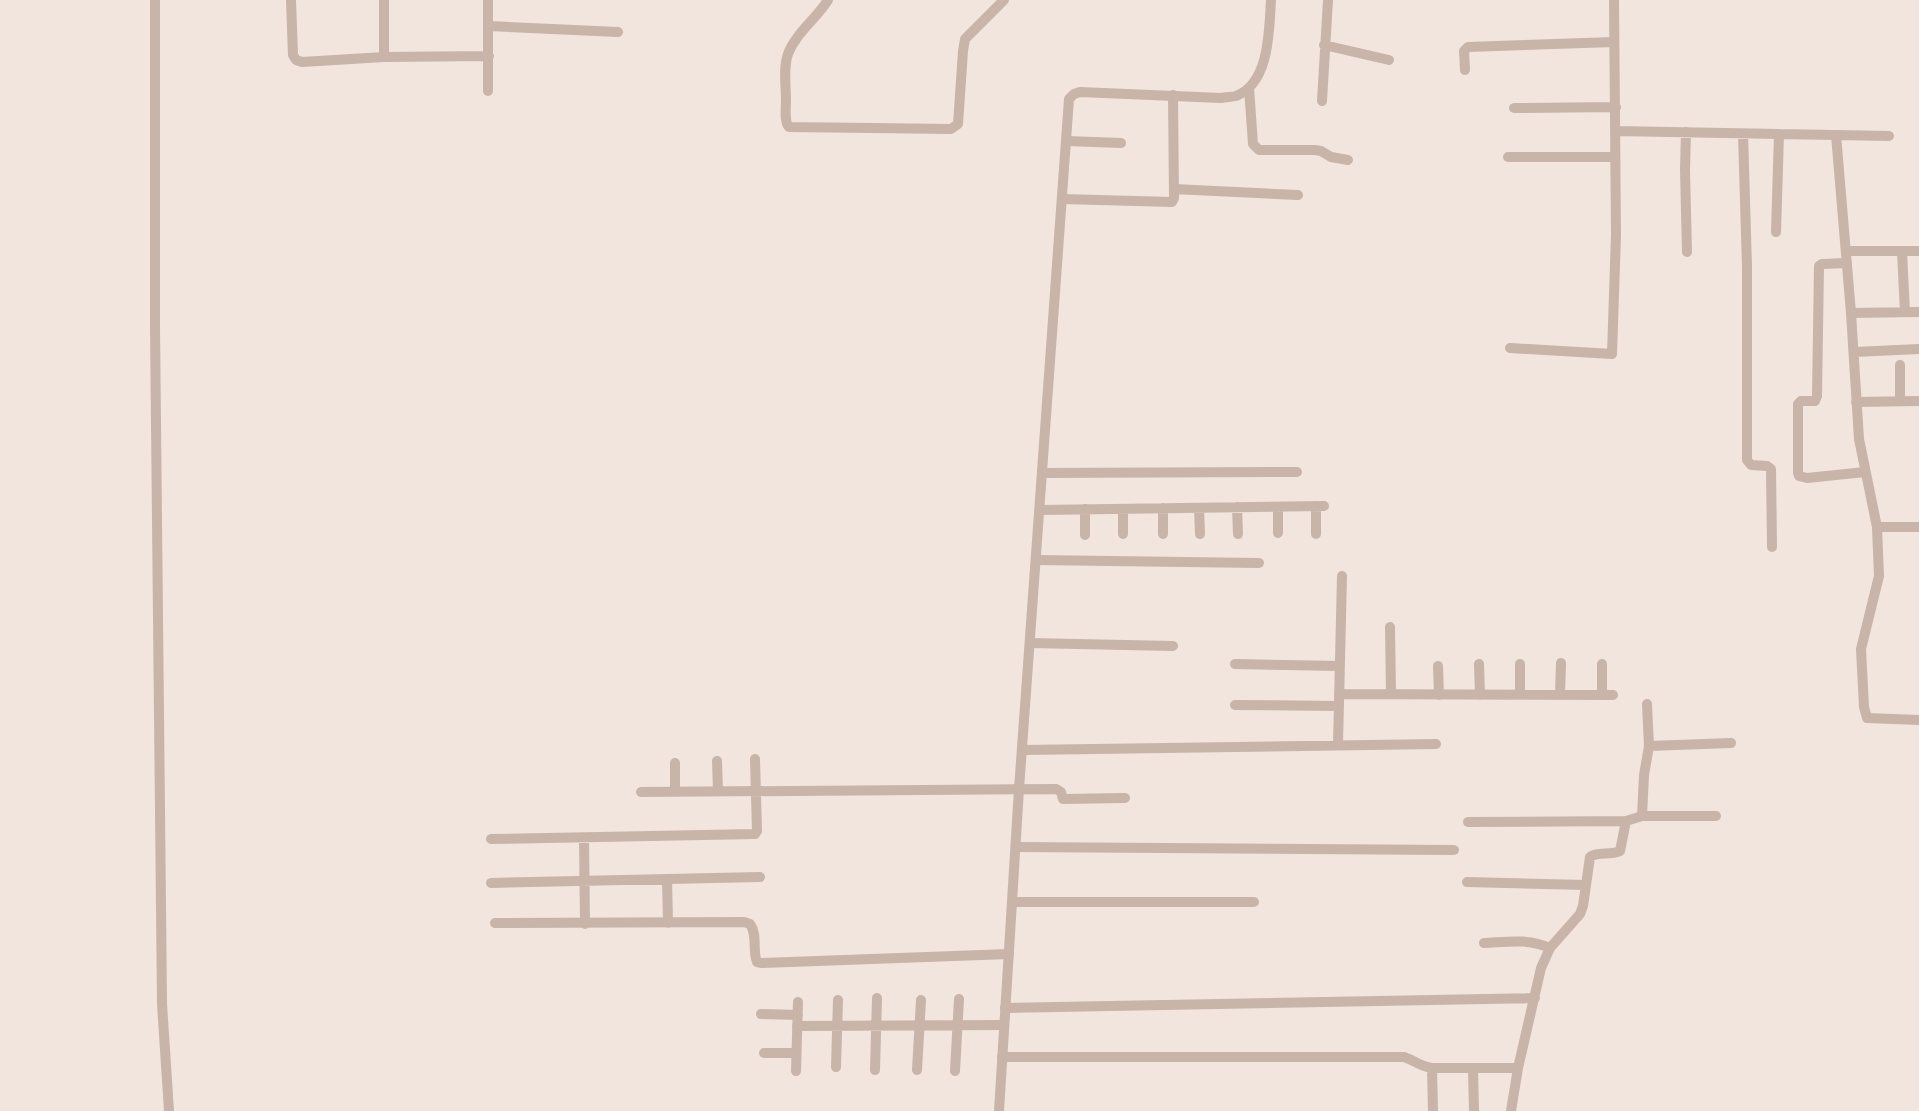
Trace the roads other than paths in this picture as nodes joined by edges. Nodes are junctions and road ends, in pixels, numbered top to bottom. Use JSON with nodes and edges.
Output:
{"nodes":[{"id":1,"x":155,"y":0,"type":"edge"},
{"id":2,"x":291,"y":0,"type":"edge"},
{"id":3,"x":384,"y":0,"type":"edge"},
{"id":4,"x":488,"y":0,"type":"edge"},
{"id":5,"x":828,"y":0,"type":"edge"},
{"id":6,"x":1004,"y":0,"type":"edge"},
{"id":7,"x":1271,"y":0,"type":"edge"},
{"id":8,"x":1328,"y":0,"type":"edge"},
{"id":9,"x":1614,"y":0,"type":"edge"},
{"id":10,"x":489,"y":26,"type":"junction"},
{"id":11,"x":618,"y":32,"type":"dead end"},
{"id":12,"x":1614,"y":42,"type":"junction"},
{"id":13,"x":1324,"y":46,"type":"junction"},
{"id":14,"x":489,"y":56,"type":"junction"},
{"id":15,"x":384,"y":57,"type":"junction"},
{"id":16,"x":1389,"y":60,"type":"dead end"},
{"id":17,"x":1465,"y":70,"type":"dead end"},
{"id":18,"x":1249,"y":88,"type":"junction"},
{"id":19,"x":488,"y":91,"type":"dead end"},
{"id":20,"x":1172,"y":96,"type":"junction"},
{"id":21,"x":1322,"y":101,"type":"dead end"},
{"id":22,"x":1616,"y":107,"type":"junction"},
{"id":23,"x":1514,"y":108,"type":"dead end"},
{"id":24,"x":1615,"y":131,"type":"junction"},
{"id":25,"x":1686,"y":132,"type":"junction"},
{"id":26,"x":1743,"y":134,"type":"junction"},
{"id":27,"x":1779,"y":134,"type":"junction"},
{"id":28,"x":1836,"y":136,"type":"junction"},
{"id":29,"x":1889,"y":136,"type":"dead end"},
{"id":30,"x":1066,"y":141,"type":"junction"},
{"id":31,"x":1121,"y":143,"type":"dead end"},
{"id":32,"x":1508,"y":157,"type":"dead end"},
{"id":33,"x":1615,"y":157,"type":"junction"},
{"id":34,"x":1348,"y":160,"type":"dead end"},
{"id":35,"x":1174,"y":189,"type":"junction"},
{"id":36,"x":1298,"y":195,"type":"dead end"},
{"id":37,"x":1062,"y":199,"type":"junction"},
{"id":38,"x":1776,"y":232,"type":"dead end"},
{"id":39,"x":1846,"y":251,"type":"junction"},
{"id":40,"x":1919,"y":251,"type":"edge"},
{"id":41,"x":1687,"y":252,"type":"dead end"},
{"id":42,"x":1902,"y":252,"type":"junction"},
{"id":43,"x":1847,"y":263,"type":"junction"},
{"id":44,"x":1906,"y":312,"type":"junction"},
{"id":45,"x":1919,"y":312,"type":"edge"},
{"id":46,"x":1851,"y":313,"type":"junction"},
{"id":47,"x":1510,"y":348,"type":"dead end"},
{"id":48,"x":1919,"y":349,"type":"edge"},
{"id":49,"x":1854,"y":352,"type":"junction"},
{"id":50,"x":1900,"y":365,"type":"dead end"},
{"id":51,"x":1900,"y":401,"type":"junction"},
{"id":52,"x":1919,"y":401,"type":"edge"},
{"id":53,"x":1856,"y":402,"type":"junction"},
{"id":54,"x":1297,"y":472,"type":"dead end"},
{"id":55,"x":1864,"y":472,"type":"junction"},
{"id":56,"x":1042,"y":473,"type":"junction"},
{"id":57,"x":1237,"y":507,"type":"junction"},
{"id":58,"x":1278,"y":507,"type":"junction"},
{"id":59,"x":1163,"y":508,"type":"junction"},
{"id":60,"x":1200,"y":508,"type":"junction"},
{"id":61,"x":1085,"y":509,"type":"junction"},
{"id":62,"x":1123,"y":509,"type":"junction"},
{"id":63,"x":1040,"y":510,"type":"junction"},
{"id":64,"x":1877,"y":527,"type":"junction"},
{"id":65,"x":1919,"y":527,"type":"edge"},
{"id":66,"x":1278,"y":533,"type":"dead end"},
{"id":67,"x":1123,"y":534,"type":"dead end"},
{"id":68,"x":1163,"y":534,"type":"dead end"},
{"id":69,"x":1200,"y":534,"type":"dead end"},
{"id":70,"x":1238,"y":534,"type":"dead end"},
{"id":71,"x":1316,"y":534,"type":"dead end"},
{"id":72,"x":1085,"y":535,"type":"dead end"},
{"id":73,"x":1772,"y":547,"type":"dead end"},
{"id":74,"x":1036,"y":560,"type":"junction"},
{"id":75,"x":1259,"y":563,"type":"dead end"},
{"id":76,"x":1342,"y":576,"type":"dead end"},
{"id":77,"x":1390,"y":627,"type":"dead end"},
{"id":78,"x":1030,"y":643,"type":"junction"},
{"id":79,"x":1173,"y":646,"type":"dead end"},
{"id":80,"x":1561,"y":663,"type":"dead end"},
{"id":81,"x":1235,"y":664,"type":"dead end"},
{"id":82,"x":1479,"y":664,"type":"dead end"},
{"id":83,"x":1520,"y":664,"type":"dead end"},
{"id":84,"x":1602,"y":664,"type":"dead end"},
{"id":85,"x":1340,"y":666,"type":"junction"},
{"id":86,"x":1438,"y":666,"type":"dead end"},
{"id":87,"x":1339,"y":694,"type":"junction"},
{"id":88,"x":1391,"y":694,"type":"junction"},
{"id":89,"x":1439,"y":695,"type":"junction"},
{"id":90,"x":1480,"y":695,"type":"junction"},
{"id":91,"x":1520,"y":695,"type":"junction"},
{"id":92,"x":1560,"y":695,"type":"junction"},
{"id":93,"x":1602,"y":695,"type":"junction"},
{"id":94,"x":1613,"y":695,"type":"dead end"},
{"id":95,"x":1647,"y":704,"type":"dead end"},
{"id":96,"x":1235,"y":705,"type":"dead end"},
{"id":97,"x":1339,"y":706,"type":"junction"},
{"id":98,"x":1919,"y":720,"type":"edge"},
{"id":99,"x":1731,"y":743,"type":"dead end"},
{"id":100,"x":1338,"y":744,"type":"junction"},
{"id":101,"x":1436,"y":744,"type":"dead end"},
{"id":102,"x":1649,"y":746,"type":"junction"},
{"id":103,"x":1022,"y":750,"type":"junction"},
{"id":104,"x":755,"y":759,"type":"dead end"},
{"id":105,"x":717,"y":761,"type":"dead end"},
{"id":106,"x":675,"y":763,"type":"dead end"},
{"id":107,"x":1019,"y":789,"type":"junction"},
{"id":108,"x":718,"y":791,"type":"junction"},
{"id":109,"x":756,"y":791,"type":"junction"},
{"id":110,"x":641,"y":792,"type":"dead end"},
{"id":111,"x":675,"y":792,"type":"junction"},
{"id":112,"x":1125,"y":798,"type":"dead end"},
{"id":113,"x":1642,"y":816,"type":"junction"},
{"id":114,"x":1716,"y":816,"type":"dead end"},
{"id":115,"x":1626,"y":821,"type":"junction"},
{"id":116,"x":1468,"y":822,"type":"dead end"},
{"id":117,"x":584,"y":838,"type":"junction"},
{"id":118,"x":491,"y":839,"type":"dead end"},
{"id":119,"x":1016,"y":847,"type":"junction"},
{"id":120,"x":1454,"y":850,"type":"dead end"},
{"id":121,"x":760,"y":878,"type":"dead end"},
{"id":122,"x":667,"y":879,"type":"junction"},
{"id":123,"x":585,"y":881,"type":"junction"},
{"id":124,"x":1467,"y":882,"type":"dead end"},
{"id":125,"x":491,"y":883,"type":"dead end"},
{"id":126,"x":1586,"y":885,"type":"junction"},
{"id":127,"x":1012,"y":902,"type":"junction"},
{"id":128,"x":1254,"y":902,"type":"dead end"},
{"id":129,"x":495,"y":923,"type":"dead end"},
{"id":130,"x":668,"y":923,"type":"junction"},
{"id":131,"x":585,"y":924,"type":"junction"},
{"id":132,"x":1484,"y":943,"type":"dead end"},
{"id":133,"x":1550,"y":948,"type":"junction"},
{"id":134,"x":1009,"y":954,"type":"junction"},
{"id":135,"x":877,"y":998,"type":"dead end"},
{"id":136,"x":1535,"y":998,"type":"junction"},
{"id":137,"x":959,"y":999,"type":"dead end"},
{"id":138,"x":838,"y":1000,"type":"dead end"},
{"id":139,"x":921,"y":1000,"type":"dead end"},
{"id":140,"x":798,"y":1002,"type":"dead end"},
{"id":141,"x":1005,"y":1008,"type":"junction"},
{"id":142,"x":761,"y":1014,"type":"dead end"},
{"id":143,"x":798,"y":1015,"type":"junction"},
{"id":144,"x":958,"y":1025,"type":"junction"},
{"id":145,"x":1004,"y":1025,"type":"junction"},
{"id":146,"x":797,"y":1026,"type":"junction"},
{"id":147,"x":837,"y":1026,"type":"junction"},
{"id":148,"x":877,"y":1026,"type":"junction"},
{"id":149,"x":919,"y":1026,"type":"junction"},
{"id":150,"x":796,"y":1053,"type":"junction"},
{"id":151,"x":764,"y":1054,"type":"dead end"},
{"id":152,"x":1002,"y":1057,"type":"junction"},
{"id":153,"x":836,"y":1067,"type":"dead end"},
{"id":154,"x":1432,"y":1068,"type":"junction"},
{"id":155,"x":1473,"y":1068,"type":"junction"},
{"id":156,"x":1518,"y":1068,"type":"junction"},
{"id":157,"x":876,"y":1070,"type":"dead end"},
{"id":158,"x":917,"y":1070,"type":"dead end"},
{"id":159,"x":796,"y":1071,"type":"dead end"},
{"id":160,"x":956,"y":1071,"type":"dead end"},
{"id":161,"x":169,"y":1111,"type":"edge"},
{"id":162,"x":998,"y":1111,"type":"edge"},
{"id":163,"x":1433,"y":1111,"type":"edge"},
{"id":164,"x":1474,"y":1111,"type":"edge"},
{"id":165,"x":1511,"y":1111,"type":"edge"}],
"edges":[{"from":1,"to":161,"type":"street"},
{"from":2,"to":15,"type":"street"},
{"from":3,"to":15,"type":"street"},
{"from":4,"to":10,"type":"street"},
{"from":5,"to":6,"type":"street"},
{"from":7,"to":18,"type":"street"},
{"from":8,"to":13,"type":"street"},
{"from":9,"to":12,"type":"street"},
{"from":10,"to":11,"type":"street"},
{"from":10,"to":14,"type":"street"},
{"from":12,"to":17,"type":"street"},
{"from":12,"to":22,"type":"street"},
{"from":13,"to":16,"type":"street"},
{"from":13,"to":21,"type":"street"},
{"from":14,"to":15,"type":"street"},
{"from":14,"to":19,"type":"street"},
{"from":18,"to":20,"type":"street"},
{"from":18,"to":34,"type":"street"},
{"from":20,"to":30,"type":"street"},
{"from":20,"to":35,"type":"street"},
{"from":22,"to":23,"type":"street"},
{"from":22,"to":24,"type":"street"},
{"from":24,"to":25,"type":"street"},
{"from":24,"to":33,"type":"street"},
{"from":25,"to":26,"type":"street"},
{"from":25,"to":41,"type":"street"},
{"from":26,"to":27,"type":"street"},
{"from":26,"to":73,"type":"street"},
{"from":27,"to":28,"type":"street"},
{"from":27,"to":38,"type":"street"},
{"from":28,"to":29,"type":"street"},
{"from":28,"to":39,"type":"street"},
{"from":30,"to":31,"type":"street"},
{"from":30,"to":37,"type":"street"},
{"from":32,"to":33,"type":"street"},
{"from":33,"to":47,"type":"street"},
{"from":35,"to":36,"type":"street"},
{"from":35,"to":37,"type":"street"},
{"from":37,"to":56,"type":"street"},
{"from":39,"to":42,"type":"street"},
{"from":39,"to":43,"type":"street"},
{"from":40,"to":42,"type":"street"},
{"from":42,"to":44,"type":"street"},
{"from":43,"to":46,"type":"street"},
{"from":43,"to":55,"type":"street"},
{"from":44,"to":45,"type":"street"},
{"from":44,"to":46,"type":"street"},
{"from":46,"to":49,"type":"street"},
{"from":48,"to":49,"type":"street"},
{"from":49,"to":53,"type":"street"},
{"from":50,"to":51,"type":"street"},
{"from":51,"to":52,"type":"street"},
{"from":51,"to":53,"type":"street"},
{"from":53,"to":55,"type":"street"},
{"from":54,"to":56,"type":"street"},
{"from":55,"to":64,"type":"street"},
{"from":56,"to":63,"type":"street"},
{"from":57,"to":58,"type":"street"},
{"from":57,"to":60,"type":"street"},
{"from":57,"to":70,"type":"street"},
{"from":58,"to":66,"type":"street"},
{"from":58,"to":71,"type":"street"},
{"from":59,"to":60,"type":"street"},
{"from":59,"to":62,"type":"street"},
{"from":59,"to":68,"type":"street"},
{"from":60,"to":69,"type":"street"},
{"from":61,"to":62,"type":"street"},
{"from":61,"to":63,"type":"street"},
{"from":61,"to":72,"type":"street"},
{"from":62,"to":67,"type":"street"},
{"from":63,"to":74,"type":"street"},
{"from":64,"to":65,"type":"street"},
{"from":64,"to":98,"type":"street"},
{"from":74,"to":75,"type":"street"},
{"from":74,"to":78,"type":"street"},
{"from":76,"to":85,"type":"street"},
{"from":77,"to":88,"type":"street"},
{"from":78,"to":79,"type":"street"},
{"from":78,"to":103,"type":"street"},
{"from":80,"to":92,"type":"street"},
{"from":81,"to":85,"type":"street"},
{"from":82,"to":90,"type":"street"},
{"from":83,"to":91,"type":"street"},
{"from":84,"to":93,"type":"street"},
{"from":85,"to":87,"type":"street"},
{"from":86,"to":89,"type":"street"},
{"from":87,"to":88,"type":"street"},
{"from":87,"to":97,"type":"street"},
{"from":88,"to":89,"type":"street"},
{"from":89,"to":90,"type":"street"},
{"from":90,"to":91,"type":"street"},
{"from":91,"to":92,"type":"street"},
{"from":92,"to":93,"type":"street"},
{"from":93,"to":94,"type":"street"},
{"from":95,"to":102,"type":"street"},
{"from":96,"to":97,"type":"street"},
{"from":97,"to":100,"type":"street"},
{"from":99,"to":102,"type":"street"},
{"from":100,"to":101,"type":"street"},
{"from":100,"to":103,"type":"street"},
{"from":102,"to":113,"type":"street"},
{"from":103,"to":107,"type":"street"},
{"from":104,"to":109,"type":"street"},
{"from":105,"to":108,"type":"street"},
{"from":106,"to":111,"type":"street"},
{"from":107,"to":109,"type":"street"},
{"from":107,"to":112,"type":"street"},
{"from":107,"to":119,"type":"street"},
{"from":108,"to":109,"type":"street"},
{"from":108,"to":111,"type":"street"},
{"from":109,"to":117,"type":"street"},
{"from":110,"to":111,"type":"street"},
{"from":113,"to":114,"type":"street"},
{"from":113,"to":115,"type":"street"},
{"from":115,"to":116,"type":"street"},
{"from":115,"to":126,"type":"street"},
{"from":117,"to":118,"type":"street"},
{"from":117,"to":123,"type":"street"},
{"from":119,"to":120,"type":"street"},
{"from":119,"to":127,"type":"street"},
{"from":121,"to":122,"type":"street"},
{"from":122,"to":123,"type":"street"},
{"from":122,"to":130,"type":"street"},
{"from":123,"to":125,"type":"street"},
{"from":123,"to":131,"type":"street"},
{"from":124,"to":126,"type":"street"},
{"from":126,"to":133,"type":"street"},
{"from":127,"to":128,"type":"street"},
{"from":127,"to":134,"type":"street"},
{"from":129,"to":131,"type":"street"},
{"from":130,"to":131,"type":"street"},
{"from":130,"to":134,"type":"street"},
{"from":132,"to":133,"type":"street"},
{"from":133,"to":136,"type":"street"},
{"from":134,"to":141,"type":"street"},
{"from":135,"to":148,"type":"street"},
{"from":136,"to":141,"type":"street"},
{"from":136,"to":156,"type":"street"},
{"from":137,"to":144,"type":"street"},
{"from":138,"to":147,"type":"street"},
{"from":139,"to":149,"type":"street"},
{"from":140,"to":143,"type":"street"},
{"from":141,"to":145,"type":"street"},
{"from":142,"to":143,"type":"street"},
{"from":143,"to":146,"type":"street"},
{"from":144,"to":145,"type":"street"},
{"from":144,"to":149,"type":"street"},
{"from":144,"to":160,"type":"street"},
{"from":145,"to":152,"type":"street"},
{"from":146,"to":147,"type":"street"},
{"from":146,"to":150,"type":"street"},
{"from":147,"to":148,"type":"street"},
{"from":147,"to":153,"type":"street"},
{"from":148,"to":149,"type":"street"},
{"from":148,"to":157,"type":"street"},
{"from":149,"to":158,"type":"street"},
{"from":150,"to":151,"type":"street"},
{"from":150,"to":159,"type":"street"},
{"from":152,"to":154,"type":"street"},
{"from":152,"to":162,"type":"street"},
{"from":154,"to":155,"type":"street"},
{"from":154,"to":163,"type":"street"},
{"from":155,"to":156,"type":"street"},
{"from":155,"to":164,"type":"street"},
{"from":156,"to":165,"type":"street"}]}
